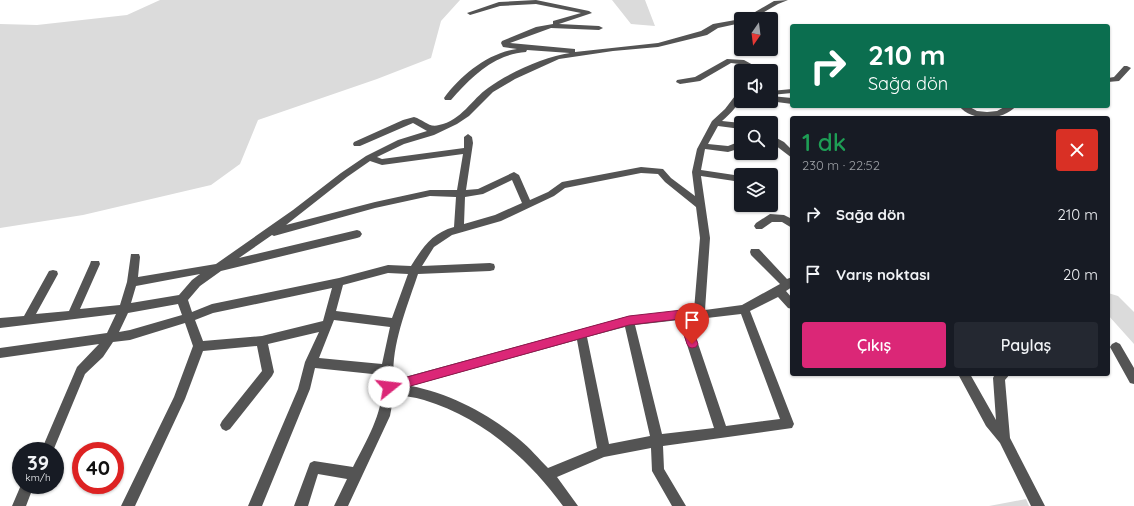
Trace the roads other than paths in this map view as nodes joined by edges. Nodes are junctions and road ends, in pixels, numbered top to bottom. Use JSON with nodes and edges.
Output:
{"nodes":[{"id":1,"x":785,"y":0,"type":"edge"},
{"id":2,"x":759,"y":12,"type":"edge"},
{"id":3,"x":470,"y":13,"type":"dead end"},
{"id":4,"x":734,"y":22,"type":"edge"},
{"id":5,"x":551,"y":26,"type":"junction"},
{"id":6,"x":599,"y":28,"type":"dead end"},
{"id":7,"x":537,"y":49,"type":"junction"},
{"id":8,"x":584,"y":52,"type":"junction"},
{"id":9,"x":745,"y":64,"type":"edge"},
{"id":10,"x":1127,"y":68,"type":"dead end"},
{"id":11,"x":1110,"y":80,"type":"edge"},
{"id":12,"x":680,"y":82,"type":"dead end"},
{"id":13,"x":790,"y":91,"type":"edge"},
{"id":14,"x":778,"y":92,"type":"edge"},
{"id":15,"x":448,"y":98,"type":"dead end"},
{"id":16,"x":778,"y":100,"type":"edge"},
{"id":17,"x":790,"y":101,"type":"edge"},
{"id":18,"x":734,"y":104,"type":"edge"},
{"id":19,"x":967,"y":108,"type":"edge"},
{"id":20,"x":1008,"y":108,"type":"edge"},
{"id":21,"x":716,"y":122,"type":"junction"},
{"id":22,"x":734,"y":125,"type":"edge"},
{"id":23,"x":441,"y":128,"type":"junction"},
{"id":24,"x":468,"y":137,"type":"dead end"},
{"id":25,"x":778,"y":142,"type":"edge"},
{"id":26,"x":357,"y":144,"type":"dead end"},
{"id":27,"x":703,"y":146,"type":"junction"},
{"id":28,"x":734,"y":148,"type":"edge"},
{"id":29,"x":468,"y":150,"type":"junction"},
{"id":30,"x":790,"y":153,"type":"edge"},
{"id":31,"x":369,"y":158,"type":"junction"},
{"id":32,"x":696,"y":172,"type":"junction"},
{"id":33,"x":734,"y":178,"type":"edge"},
{"id":34,"x":461,"y":194,"type":"junction"},
{"id":35,"x":527,"y":204,"type":"junction"},
{"id":36,"x":700,"y":206,"type":"junction"},
{"id":37,"x":790,"y":223,"type":"edge"},
{"id":38,"x":759,"y":226,"type":"dead end"},
{"id":39,"x":459,"y":229,"type":"junction"},
{"id":40,"x":266,"y":234,"type":"junction"},
{"id":41,"x":357,"y":234,"type":"dead end"},
{"id":42,"x":755,"y":252,"type":"dead end"},
{"id":43,"x":135,"y":257,"type":"dead end"},
{"id":44,"x":94,"y":264,"type":"dead end"},
{"id":45,"x":220,"y":266,"type":"junction"},
{"id":46,"x":490,"y":267,"type":"dead end"},
{"id":47,"x":414,"y":270,"type":"junction"},
{"id":48,"x":53,"y":274,"type":"dead end"},
{"id":49,"x":132,"y":282,"type":"junction"},
{"id":50,"x":339,"y":282,"type":"junction"},
{"id":51,"x":786,"y":286,"type":"edge"},
{"id":52,"x":182,"y":299,"type":"junction"},
{"id":53,"x":790,"y":299,"type":"edge"},
{"id":54,"x":124,"y":309,"type":"junction"},
{"id":55,"x":744,"y":309,"type":"junction"},
{"id":56,"x":73,"y":314,"type":"junction"},
{"id":57,"x":682,"y":314,"type":"junction"},
{"id":58,"x":698,"y":315,"type":"junction"},
{"id":59,"x":188,"y":318,"type":"junction"},
{"id":60,"x":28,"y":319,"type":"junction"},
{"id":61,"x":328,"y":320,"type":"junction"},
{"id":62,"x":629,"y":321,"type":"junction"},
{"id":63,"x":0,"y":323,"type":"edge"},
{"id":64,"x":396,"y":323,"type":"junction"},
{"id":65,"x":581,"y":334,"type":"junction"},
{"id":66,"x":110,"y":338,"type":"junction"},
{"id":67,"x":262,"y":340,"type":"junction"},
{"id":68,"x":199,"y":346,"type":"junction"},
{"id":69,"x":1116,"y":347,"type":"dead end"},
{"id":70,"x":0,"y":353,"type":"edge"},
{"id":71,"x":311,"y":362,"type":"junction"},
{"id":72,"x":387,"y":370,"type":"junction"},
{"id":73,"x":965,"y":376,"type":"edge"},
{"id":74,"x":1002,"y":376,"type":"edge"},
{"id":75,"x":1134,"y":379,"type":"edge"},
{"id":76,"x":389,"y":387,"type":"junction"},
{"id":77,"x":226,"y":424,"type":"dead end"},
{"id":78,"x":722,"y":432,"type":"junction"},
{"id":79,"x":1004,"y":439,"type":"junction"},
{"id":80,"x":657,"y":441,"type":"junction"},
{"id":81,"x":51,"y":442,"type":"edge"},
{"id":82,"x":604,"y":451,"type":"junction"},
{"id":83,"x":357,"y":474,"type":"junction"},
{"id":84,"x":547,"y":475,"type":"junction"},
{"id":85,"x":24,"y":494,"type":"edge"},
{"id":86,"x":19,"y":506,"type":"edge"},
{"id":87,"x":128,"y":506,"type":"edge"},
{"id":88,"x":255,"y":506,"type":"edge"},
{"id":89,"x":301,"y":506,"type":"edge"},
{"id":90,"x":342,"y":506,"type":"edge"},
{"id":91,"x":571,"y":506,"type":"edge"},
{"id":92,"x":679,"y":506,"type":"edge"},
{"id":93,"x":1038,"y":506,"type":"edge"}],
"edges":[{"from":1,"to":2,"type":"street"},
{"from":3,"to":5,"type":"street"},
{"from":4,"to":8,"type":"street"},
{"from":5,"to":6,"type":"street"},
{"from":5,"to":7,"type":"street"},
{"from":7,"to":8,"type":"street"},
{"from":7,"to":15,"type":"street"},
{"from":8,"to":23,"type":"street"},
{"from":9,"to":12,"type":"street"},
{"from":10,"to":11,"type":"street"},
{"from":13,"to":14,"type":"street"},
{"from":16,"to":17,"type":"street"},
{"from":18,"to":21,"type":"street"},
{"from":19,"to":20,"type":"street"},
{"from":21,"to":22,"type":"street"},
{"from":21,"to":27,"type":"street"},
{"from":23,"to":26,"type":"street"},
{"from":23,"to":31,"type":"street"},
{"from":24,"to":29,"type":"street"},
{"from":25,"to":30,"type":"street"},
{"from":27,"to":28,"type":"street"},
{"from":27,"to":32,"type":"street"},
{"from":29,"to":31,"type":"street"},
{"from":29,"to":34,"type":"street"},
{"from":31,"to":40,"type":"street"},
{"from":32,"to":33,"type":"street"},
{"from":32,"to":36,"type":"street"},
{"from":34,"to":35,"type":"street"},
{"from":34,"to":39,"type":"street"},
{"from":34,"to":40,"type":"street"},
{"from":35,"to":36,"type":"street"},
{"from":35,"to":39,"type":"street"},
{"from":36,"to":58,"type":"street"},
{"from":37,"to":38,"type":"street"},
{"from":39,"to":47,"type":"street"},
{"from":40,"to":45,"type":"street"},
{"from":41,"to":45,"type":"street"},
{"from":42,"to":51,"type":"street"},
{"from":43,"to":49,"type":"street"},
{"from":44,"to":56,"type":"street"},
{"from":45,"to":49,"type":"street"},
{"from":45,"to":52,"type":"street"},
{"from":46,"to":47,"type":"street"},
{"from":47,"to":50,"type":"street"},
{"from":47,"to":64,"type":"street"},
{"from":48,"to":60,"type":"street"},
{"from":49,"to":54,"type":"street"},
{"from":50,"to":59,"type":"street"},
{"from":50,"to":61,"type":"street"},
{"from":51,"to":53,"type":"street"},
{"from":51,"to":55,"type":"street"},
{"from":52,"to":54,"type":"street"},
{"from":52,"to":59,"type":"street"},
{"from":54,"to":56,"type":"street"},
{"from":54,"to":66,"type":"street"},
{"from":55,"to":58,"type":"street"},
{"from":55,"to":78,"type":"street"},
{"from":56,"to":60,"type":"street"},
{"from":57,"to":58,"type":"street"},
{"from":57,"to":62,"type":"street"},
{"from":57,"to":78,"type":"street"},
{"from":59,"to":66,"type":"street"},
{"from":59,"to":68,"type":"street"},
{"from":60,"to":63,"type":"street"},
{"from":61,"to":64,"type":"street"},
{"from":61,"to":67,"type":"street"},
{"from":61,"to":71,"type":"street"},
{"from":62,"to":65,"type":"street"},
{"from":62,"to":80,"type":"street"},
{"from":64,"to":72,"type":"street"},
{"from":65,"to":76,"type":"street"},
{"from":65,"to":82,"type":"street"},
{"from":66,"to":70,"type":"street"},
{"from":66,"to":81,"type":"street"},
{"from":67,"to":68,"type":"street"},
{"from":67,"to":77,"type":"street"},
{"from":68,"to":87,"type":"street"},
{"from":69,"to":75,"type":"street"},
{"from":71,"to":72,"type":"street"},
{"from":71,"to":88,"type":"street"},
{"from":72,"to":76,"type":"street"},
{"from":73,"to":79,"type":"street"},
{"from":74,"to":79,"type":"street"},
{"from":76,"to":83,"type":"street"},
{"from":76,"to":84,"type":"street"},
{"from":78,"to":80,"type":"street"},
{"from":79,"to":93,"type":"street"},
{"from":80,"to":82,"type":"street"},
{"from":80,"to":92,"type":"street"},
{"from":82,"to":84,"type":"street"},
{"from":83,"to":89,"type":"street"},
{"from":83,"to":90,"type":"street"},
{"from":84,"to":91,"type":"street"},
{"from":85,"to":86,"type":"street"}]}
